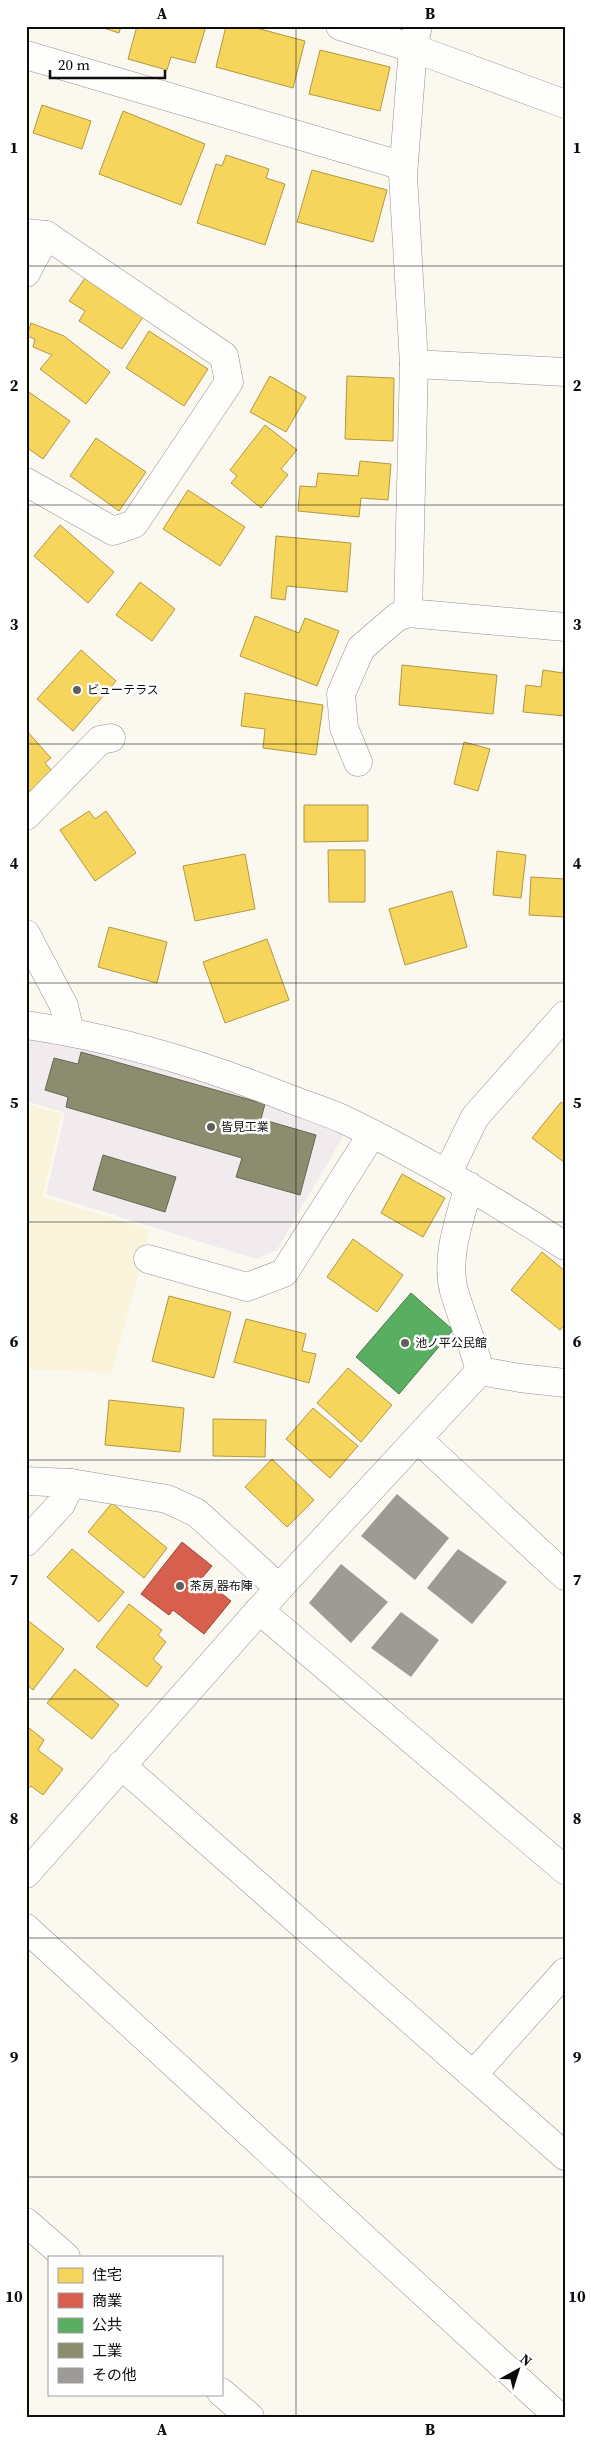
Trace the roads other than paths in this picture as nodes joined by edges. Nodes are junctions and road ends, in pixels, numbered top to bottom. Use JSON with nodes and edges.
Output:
{"nodes":[{"id":1,"x":340,"y":26,"type":"edge"},
{"id":2,"x":416,"y":37,"type":"edge"},
{"id":3,"x":26,"y":54,"type":"edge"},
{"id":4,"x":565,"y":104,"type":"edge"},
{"id":5,"x":403,"y":166,"type":"junction"},
{"id":6,"x":36,"y":234,"type":"edge"},
{"id":7,"x":26,"y":273,"type":"edge"},
{"id":8,"x":414,"y":364,"type":"junction"},
{"id":9,"x":565,"y":372,"type":"edge"},
{"id":10,"x":26,"y":482,"type":"edge"},
{"id":11,"x":408,"y":612,"type":"junction"},
{"id":12,"x":565,"y":627,"type":"edge"},
{"id":13,"x":111,"y":738,"type":"dead end"},
{"id":14,"x":358,"y":762,"type":"dead end"},
{"id":15,"x":26,"y":816,"type":"edge"},
{"id":16,"x":26,"y":934,"type":"edge"},
{"id":17,"x":565,"y":1015,"type":"edge"},
{"id":18,"x":26,"y":1025,"type":"edge"},
{"id":19,"x":70,"y":1032,"type":"junction"},
{"id":20,"x":372,"y":1134,"type":"junction"},
{"id":21,"x":458,"y":1180,"type":"junction"},
{"id":22,"x":565,"y":1246,"type":"edge"},
{"id":23,"x":148,"y":1259,"type":"dead end"},
{"id":24,"x":480,"y":1371,"type":"junction"},
{"id":25,"x":565,"y":1383,"type":"edge"},
{"id":26,"x":418,"y":1439,"type":"junction"},
{"id":27,"x":26,"y":1481,"type":"edge"},
{"id":28,"x":71,"y":1483,"type":"junction"},
{"id":29,"x":26,"y":1542,"type":"edge"},
{"id":30,"x":565,"y":1576,"type":"edge"},
{"id":31,"x":279,"y":1588,"type":"junction"},
{"id":32,"x":259,"y":1610,"type":"junction"},
{"id":33,"x":122,"y":1765,"type":"junction"},
{"id":34,"x":565,"y":1870,"type":"edge"},
{"id":35,"x":26,"y":1874,"type":"edge"},
{"id":36,"x":26,"y":1928,"type":"edge"},
{"id":37,"x":565,"y":1972,"type":"edge"},
{"id":38,"x":473,"y":2075,"type":"junction"},
{"id":39,"x":565,"y":2156,"type":"edge"},
{"id":40,"x":26,"y":2222,"type":"edge"},
{"id":41,"x":65,"y":2256,"type":"edge"},
{"id":42,"x":222,"y":2393,"type":"edge"},
{"id":43,"x":250,"y":2417,"type":"edge"},
{"id":44,"x":559,"y":2417,"type":"edge"}],
"edges":[{"from":1,"to":2,"type":"street"},
{"from":2,"to":4,"type":"street"},
{"from":2,"to":5,"type":"street"},
{"from":3,"to":5,"type":"street"},
{"from":5,"to":8,"type":"street"},
{"from":6,"to":7,"type":"street"},
{"from":6,"to":10,"type":"street"},
{"from":8,"to":9,"type":"street"},
{"from":8,"to":11,"type":"street"},
{"from":11,"to":12,"type":"street"},
{"from":11,"to":14,"type":"street"},
{"from":13,"to":15,"type":"street"},
{"from":16,"to":19,"type":"street"},
{"from":17,"to":21,"type":"street"},
{"from":18,"to":19,"type":"street"},
{"from":19,"to":20,"type":"street"},
{"from":20,"to":21,"type":"street"},
{"from":20,"to":23,"type":"street"},
{"from":21,"to":22,"type":"street"},
{"from":21,"to":24,"type":"street"},
{"from":24,"to":25,"type":"street"},
{"from":24,"to":26,"type":"street"},
{"from":26,"to":30,"type":"street"},
{"from":26,"to":31,"type":"street"},
{"from":27,"to":28,"type":"street"},
{"from":28,"to":29,"type":"street"},
{"from":28,"to":31,"type":"street"},
{"from":31,"to":32,"type":"street"},
{"from":32,"to":33,"type":"street"},
{"from":32,"to":34,"type":"street"},
{"from":33,"to":35,"type":"street"},
{"from":33,"to":38,"type":"street"},
{"from":36,"to":44,"type":"street"},
{"from":37,"to":38,"type":"street"},
{"from":38,"to":39,"type":"street"},
{"from":40,"to":41,"type":"street"},
{"from":42,"to":43,"type":"street"}]}
